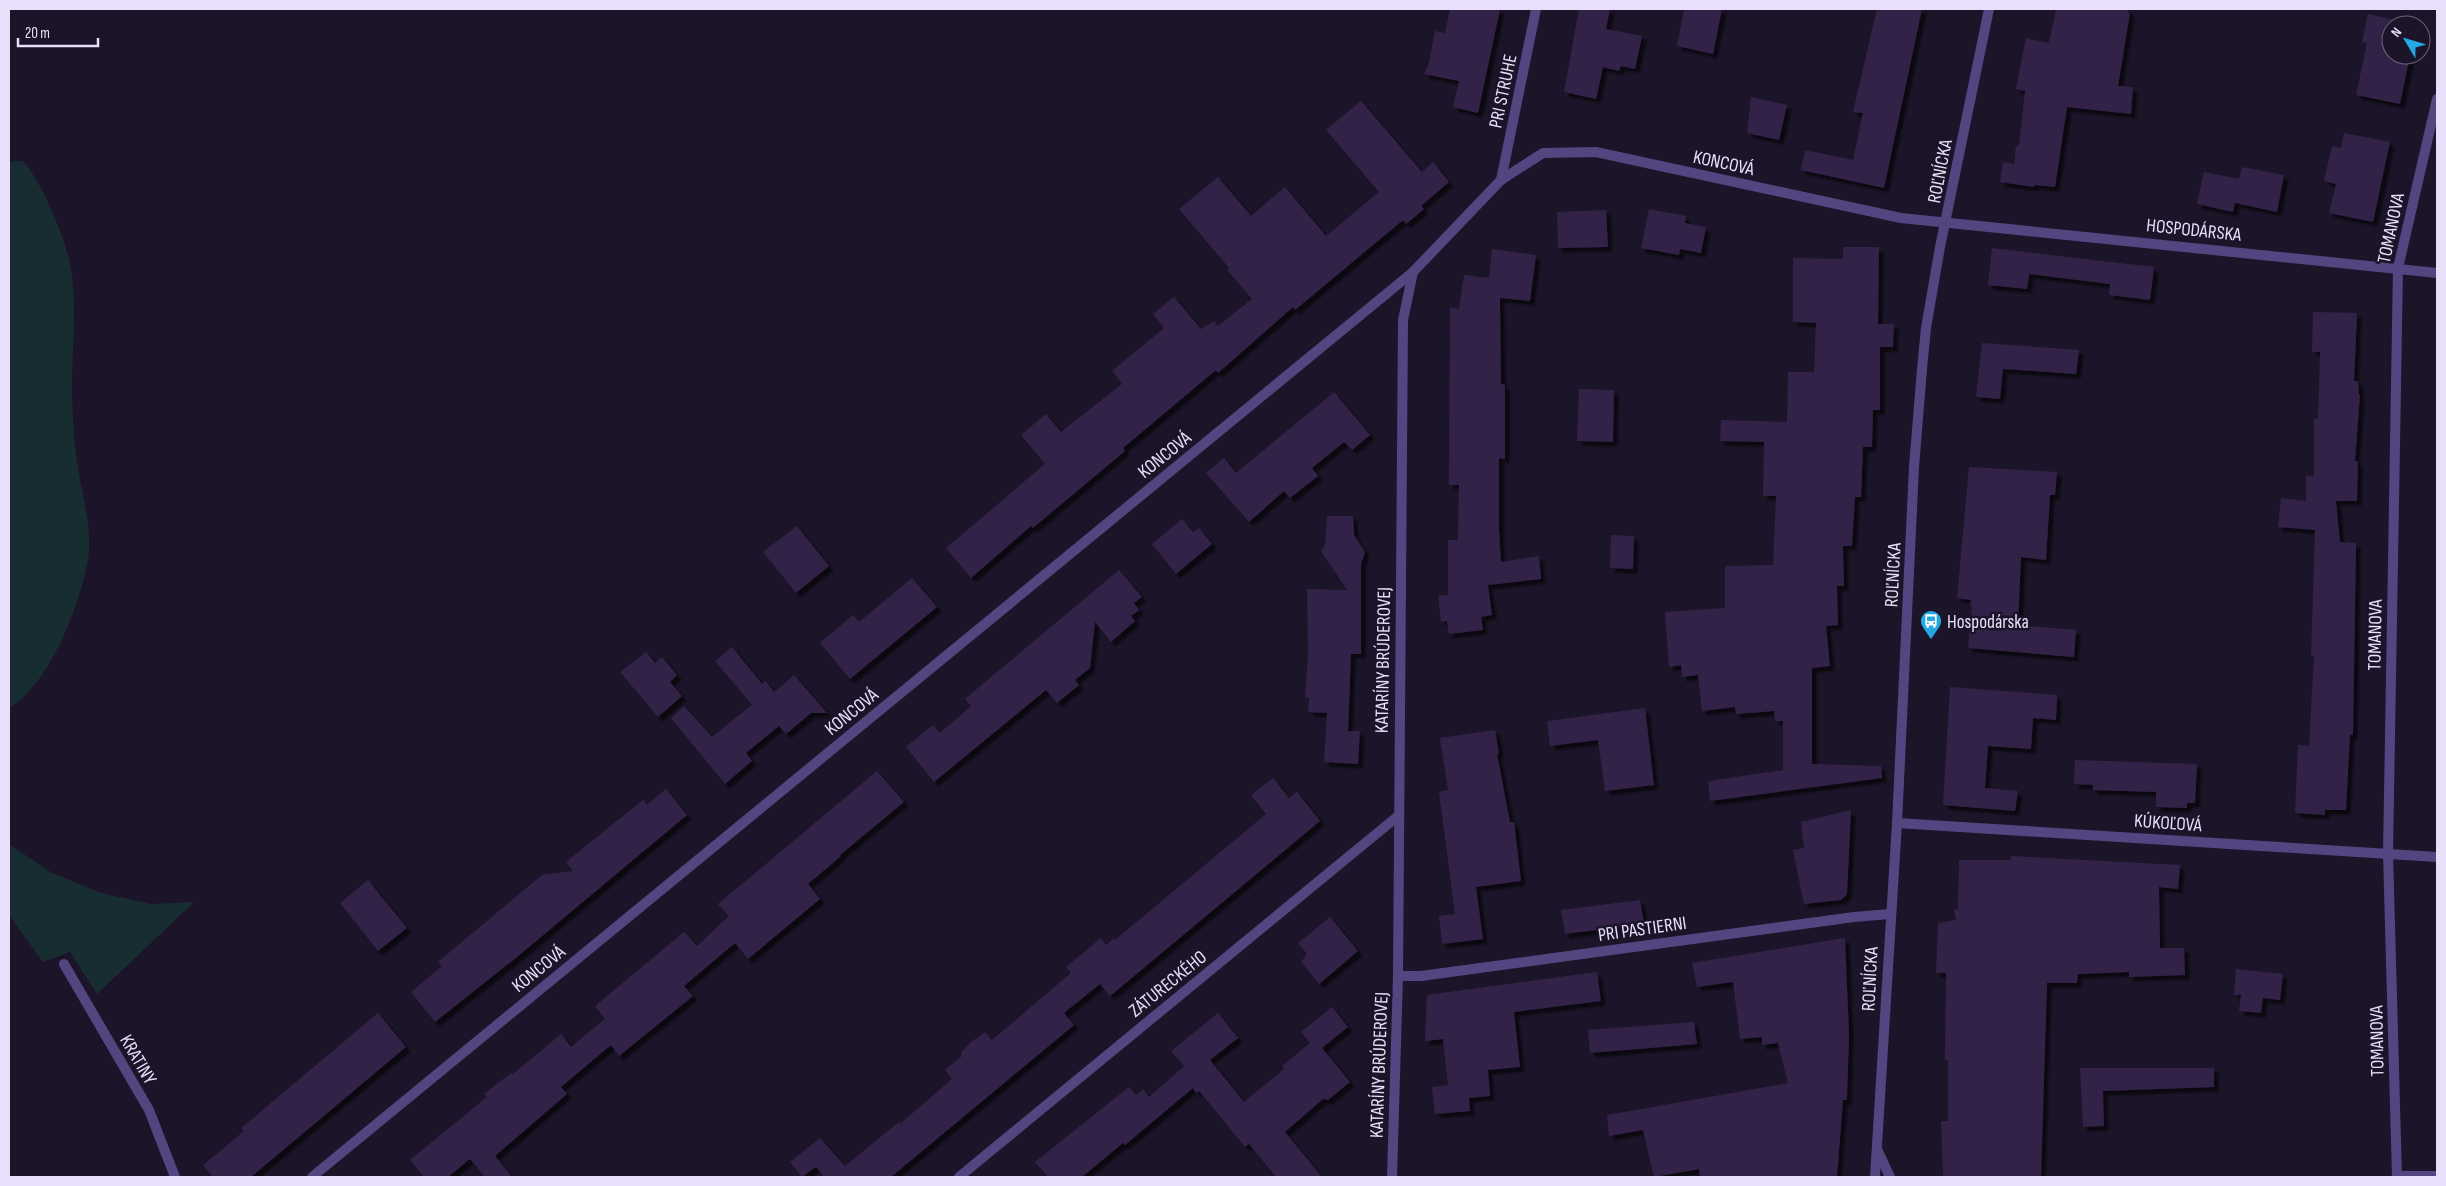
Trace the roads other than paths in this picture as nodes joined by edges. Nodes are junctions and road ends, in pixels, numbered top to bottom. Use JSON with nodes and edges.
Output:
{"nodes":[{"id":1,"x":1536,"y":9,"type":"edge"},
{"id":2,"x":1989,"y":9,"type":"edge"},
{"id":3,"x":2437,"y":99,"type":"edge"},
{"id":4,"x":1501,"y":180,"type":"junction"},
{"id":5,"x":1946,"y":221,"type":"junction"},
{"id":6,"x":2398,"y":268,"type":"junction"},
{"id":7,"x":1413,"y":272,"type":"junction"},
{"id":8,"x":2437,"y":273,"type":"edge"},
{"id":9,"x":1398,"y":816,"type":"junction"},
{"id":10,"x":1897,"y":823,"type":"junction"},
{"id":11,"x":2388,"y":853,"type":"junction"},
{"id":12,"x":2437,"y":857,"type":"edge"},
{"id":13,"x":1890,"y":914,"type":"junction"},
{"id":14,"x":64,"y":964,"type":"dead end"},
{"id":15,"x":1398,"y":976,"type":"junction"},
{"id":16,"x":1878,"y":1149,"type":"junction"},
{"id":17,"x":2397,"y":1176,"type":"edge"},
{"id":18,"x":2437,"y":1176,"type":"edge"},
{"id":19,"x":175,"y":1177,"type":"edge"},
{"id":20,"x":312,"y":1177,"type":"edge"},
{"id":21,"x":959,"y":1177,"type":"edge"},
{"id":22,"x":1392,"y":1177,"type":"edge"},
{"id":23,"x":1874,"y":1177,"type":"edge"},
{"id":24,"x":1890,"y":1177,"type":"edge"}],
"edges":[{"from":1,"to":4,"type":"street","name":"PRI STRUHE"},
{"from":2,"to":5,"type":"street","name":"ROĽNÍCKA"},
{"from":3,"to":6,"type":"street","name":"TOMANOVA"},
{"from":4,"to":5,"type":"street","name":"KONCOVÁ"},
{"from":4,"to":7,"type":"street"},
{"from":5,"to":6,"type":"street","name":"HOSPODÁRSKA"},
{"from":5,"to":10,"type":"street","name":"ROĽNÍCKA"},
{"from":6,"to":8,"type":"street","name":"HOSPODÁRSKA"},
{"from":6,"to":11,"type":"street","name":"TOMANOVA"},
{"from":7,"to":9,"type":"street","name":"KATARÍNY BRÚDEROVEJ"},
{"from":7,"to":20,"type":"street","name":"KONCOVÁ"},
{"from":9,"to":15,"type":"street","name":"KATARÍNY BRÚDEROVEJ"},
{"from":9,"to":21,"type":"street","name":"ZÁTURECKÉHO"},
{"from":10,"to":11,"type":"street","name":"KÚKOĽOVÁ"},
{"from":10,"to":13,"type":"street","name":"ROĽNÍCKA"},
{"from":11,"to":12,"type":"street","name":"KÚKOĽOVÁ"},
{"from":11,"to":17,"type":"street","name":"TOMANOVA"},
{"from":13,"to":15,"type":"street","name":"PRI PASTIERNI"},
{"from":13,"to":16,"type":"street","name":"ROĽNÍCKA"},
{"from":14,"to":19,"type":"street","name":"KRATINY"},
{"from":15,"to":22,"type":"street","name":"KATARÍNY BRÚDEROVEJ"},
{"from":16,"to":23,"type":"street","name":"ROĽNÍCKA"},
{"from":16,"to":24,"type":"street","name":"ROĽNÍCKA"},
{"from":17,"to":18,"type":"street"}]}
